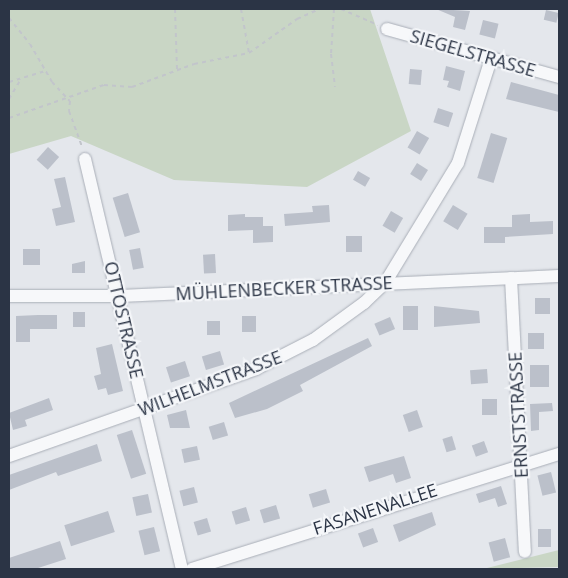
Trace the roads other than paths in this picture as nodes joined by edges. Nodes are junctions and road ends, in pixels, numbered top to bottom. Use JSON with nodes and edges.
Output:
{"nodes":[{"id":1,"x":387,"y":29,"type":"road end"},
{"id":2,"x":491,"y":59,"type":"junction"},
{"id":3,"x":559,"y":77,"type":"edge"},
{"id":4,"x":84,"y":156,"type":"road end"},
{"id":5,"x":559,"y":276,"type":"edge"},
{"id":6,"x":511,"y":278,"type":"junction"},
{"id":7,"x":385,"y":283,"type":"junction"},
{"id":8,"x":9,"y":296,"type":"edge"},
{"id":9,"x":120,"y":296,"type":"junction"},
{"id":10,"x":144,"y":408,"type":"junction"},
{"id":11,"x":559,"y":454,"type":"edge"},
{"id":12,"x":9,"y":456,"type":"edge"},
{"id":13,"x":521,"y":465,"type":"junction"},
{"id":14,"x":525,"y":552,"type":"dead end"},
{"id":15,"x":182,"y":569,"type":"edge"},
{"id":16,"x":192,"y":569,"type":"edge"}],
"edges":[{"from":1,"to":2,"type":"street","name":"SIEGELSTRASSE"},
{"from":2,"to":3,"type":"street","name":"SIEGELSTRASSE"},
{"from":2,"to":7,"type":"street","name":"WILHELMSTRASSE"},
{"from":4,"to":9,"type":"street","name":"OTTOSTRASSE"},
{"from":5,"to":6,"type":"street","name":"MÜHLENBECKER STRASSE"},
{"from":6,"to":7,"type":"street","name":"MÜHLENBECKER STRASSE"},
{"from":6,"to":13,"type":"street","name":"ERNSTSTRASSE"},
{"from":7,"to":9,"type":"street","name":"MÜHLENBECKER STRASSE"},
{"from":7,"to":10,"type":"street","name":"WILHELMSTRASSE"},
{"from":8,"to":9,"type":"street","name":"MÜHLENBECKER STRASSE"},
{"from":9,"to":10,"type":"street","name":"OTTOSTRASSE"},
{"from":10,"to":12,"type":"street","name":"WILHELMSTRASSE"},
{"from":10,"to":15,"type":"street","name":"OTTOSTRASSE"},
{"from":11,"to":13,"type":"street","name":"FASANENALLEE"},
{"from":13,"to":14,"type":"street","name":"ERNSTSTRASSE"},
{"from":13,"to":16,"type":"street","name":"FASANENALLEE"}]}
